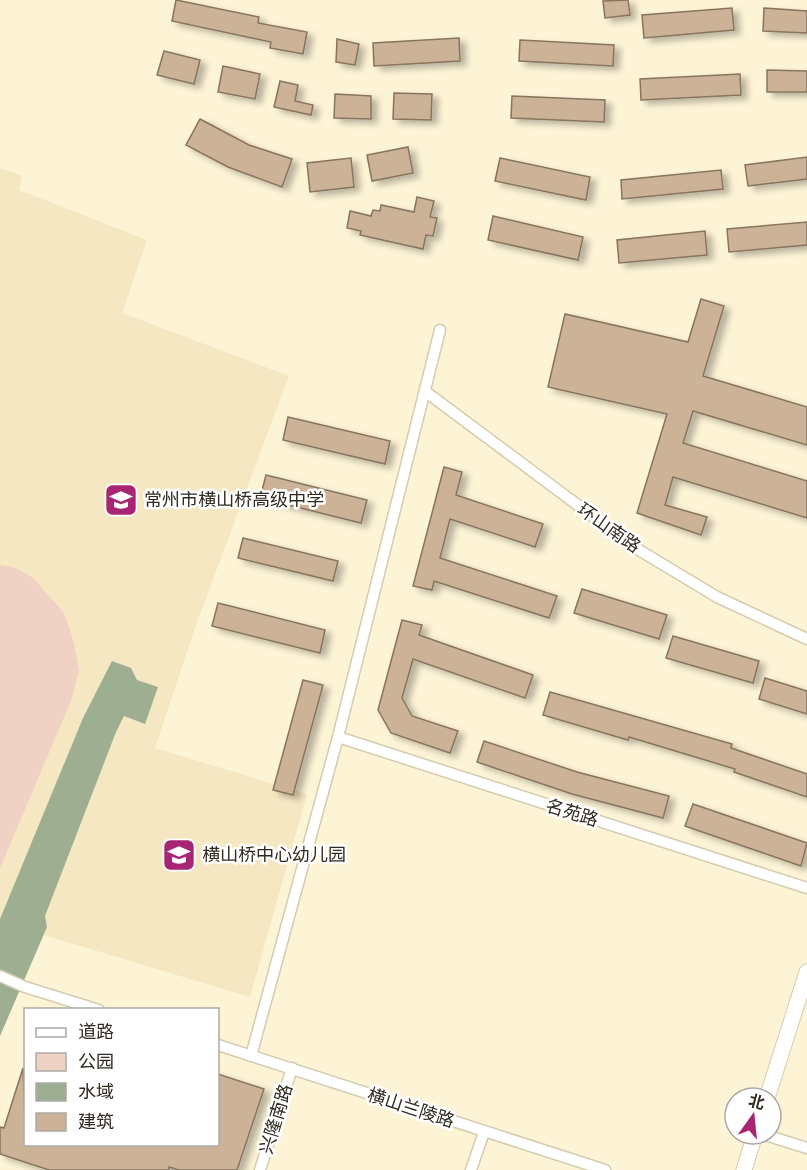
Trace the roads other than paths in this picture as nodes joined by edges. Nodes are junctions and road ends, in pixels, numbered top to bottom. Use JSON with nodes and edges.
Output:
{"nodes":[{"id":1,"x":440,"y":330,"type":"dead end"},
{"id":2,"x":426,"y":392,"type":"junction"},
{"id":3,"x":807,"y":639,"type":"edge"},
{"id":4,"x":338,"y":737,"type":"junction"},
{"id":5,"x":807,"y":888,"type":"edge"},
{"id":6,"x":807,"y":972,"type":"edge"},
{"id":7,"x":0,"y":976,"type":"edge"},
{"id":8,"x":93,"y":1008,"type":"edge"},
{"id":9,"x":219,"y":1046,"type":"edge"},
{"id":10,"x":251,"y":1056,"type":"junction"},
{"id":11,"x":292,"y":1068,"type":"junction"},
{"id":12,"x":771,"y":1086,"type":"edge"},
{"id":13,"x":484,"y":1132,"type":"junction"},
{"id":14,"x":783,"y":1141,"type":"edge"},
{"id":15,"x":751,"y":1146,"type":"edge"},
{"id":16,"x":807,"y":1148,"type":"edge"},
{"id":17,"x":260,"y":1170,"type":"edge"},
{"id":18,"x":471,"y":1170,"type":"edge"},
{"id":19,"x":605,"y":1170,"type":"edge"},
{"id":20,"x":744,"y":1170,"type":"edge"}],
"edges":[{"from":1,"to":2,"type":"street"},
{"from":2,"to":3,"type":"street","name":"环山南路"},
{"from":2,"to":4,"type":"street"},
{"from":4,"to":5,"type":"street","name":"名苑路"},
{"from":4,"to":10,"type":"street"},
{"from":6,"to":12,"type":"main road"},
{"from":7,"to":8,"type":"street"},
{"from":9,"to":10,"type":"street","name":"横山兰陵路"},
{"from":10,"to":11,"type":"street","name":"横山兰陵路"},
{"from":11,"to":13,"type":"street","name":"横山兰陵路"},
{"from":11,"to":17,"type":"street","name":"兴隆南路"},
{"from":13,"to":18,"type":"street"},
{"from":13,"to":19,"type":"street","name":"横山兰陵路"},
{"from":14,"to":16,"type":"street"},
{"from":15,"to":20,"type":"main road"}]}
